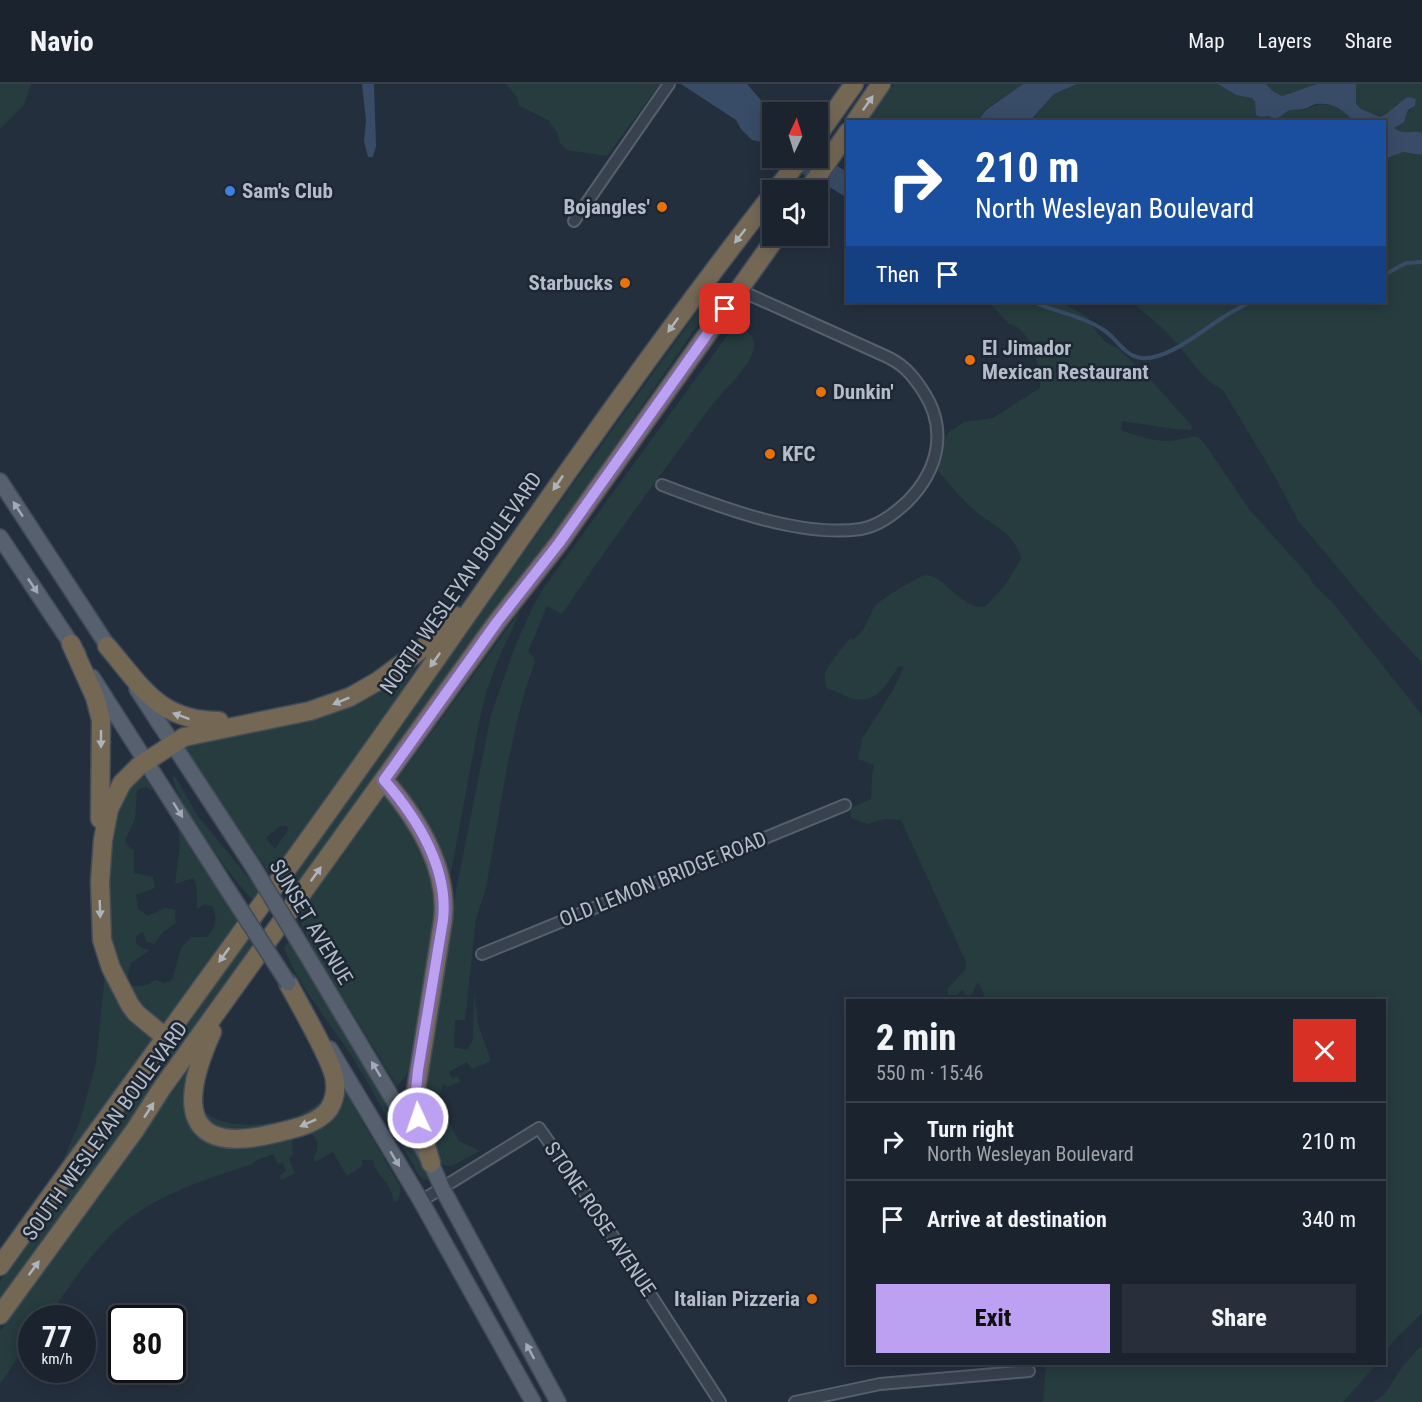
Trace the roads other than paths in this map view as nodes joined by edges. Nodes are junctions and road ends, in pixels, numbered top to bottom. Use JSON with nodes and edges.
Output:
{"nodes":[{"id":1,"x":669,"y":84,"type":"edge"},
{"id":2,"x":854,"y":84,"type":"edge"},
{"id":3,"x":881,"y":84,"type":"edge"},
{"id":4,"x":856,"y":120,"type":"edge"},
{"id":5,"x":828,"y":121,"type":"edge"},
{"id":6,"x":846,"y":135,"type":"edge"},
{"id":7,"x":793,"y":168,"type":"edge"},
{"id":8,"x":784,"y":180,"type":"edge"},
{"id":9,"x":815,"y":180,"type":"edge"},
{"id":10,"x":762,"y":209,"type":"edge"},
{"id":11,"x":574,"y":221,"type":"dead end"},
{"id":12,"x":770,"y":246,"type":"edge"},
{"id":13,"x":739,"y":290,"type":"junction"},
{"id":14,"x":0,"y":481,"type":"edge"},
{"id":15,"x":662,"y":485,"type":"dead end"},
{"id":16,"x":0,"y":537,"type":"edge"},
{"id":17,"x":498,"y":572,"type":"junction"},
{"id":18,"x":71,"y":644,"type":"junction"},
{"id":19,"x":107,"y":646,"type":"junction"},
{"id":20,"x":260,"y":721,"type":"junction"},
{"id":21,"x":172,"y":743,"type":"junction"},
{"id":22,"x":147,"y":761,"type":"junction"},
{"id":23,"x":384,"y":780,"type":"junction"},
{"id":24,"x":845,"y":805,"type":"dead end"},
{"id":25,"x":100,"y":882,"type":"junction"},
{"id":26,"x":482,"y":954,"type":"dead end"},
{"id":27,"x":246,"y":973,"type":"junction"},
{"id":28,"x":288,"y":983,"type":"junction"},
{"id":29,"x":192,"y":1000,"type":"joint"},
{"id":30,"x":165,"y":1037,"type":"junction"},
{"id":31,"x":431,"y":1163,"type":"junction"},
{"id":32,"x":442,"y":1188,"type":"junction"},
{"id":33,"x":421,"y":1201,"type":"junction"},
{"id":34,"x":0,"y":1266,"type":"edge"},
{"id":35,"x":0,"y":1315,"type":"edge"},
{"id":36,"x":1029,"y":1371,"type":"dead end"},
{"id":37,"x":813,"y":1400,"type":"edge"},
{"id":38,"x":533,"y":1402,"type":"edge"},
{"id":39,"x":558,"y":1402,"type":"edge"},
{"id":40,"x":720,"y":1402,"type":"edge"},
{"id":41,"x":795,"y":1402,"type":"edge"}],
"edges":[{"from":1,"to":11,"type":"street"},
{"from":2,"to":5,"type":"highway"},
{"from":4,"to":3,"type":"highway","one_way":true},
{"from":6,"to":9,"type":"highway"},
{"from":7,"to":8,"type":"highway","name":"NORTH WESLEYAN BOULEVARD"},
{"from":10,"to":17,"type":"highway","name":"NORTH WESLEYAN BOULEVARD","one_way":true},
{"from":12,"to":13,"type":"highway"},
{"from":13,"to":15,"type":"street"},
{"from":13,"to":23,"type":"highway"},
{"from":19,"to":14,"type":"main road","name":"SUNSET AVENUE","one_way":true},
{"from":16,"to":18,"type":"main road","one_way":true},
{"from":17,"to":20,"type":"highway","one_way":true},
{"from":17,"to":29,"type":"highway","name":"NORTH WESLEYAN BOULEVARD","one_way":true},
{"from":18,"to":22,"type":"main road"},
{"from":18,"to":25,"type":"highway","one_way":true},
{"from":20,"to":19,"type":"highway","one_way":true},
{"from":19,"to":21,"type":"main road","name":"SUNSET AVENUE"},
{"from":20,"to":21,"type":"highway"},
{"from":21,"to":22,"type":"highway"},
{"from":31,"to":21,"type":"main road","name":"SUNSET AVENUE","one_way":true,"bridge":true},
{"from":22,"to":25,"type":"highway"},
{"from":22,"to":28,"type":"main road","one_way":true,"bridge":true},
{"from":27,"to":23,"type":"highway","one_way":true},
{"from":23,"to":31,"type":"highway"},
{"from":24,"to":26,"type":"street","name":"OLD LEMON BRIDGE ROAD"},
{"from":25,"to":30,"type":"highway","one_way":true},
{"from":28,"to":27,"type":"highway","one_way":true},
{"from":35,"to":27,"type":"highway","name":"SOUTH WESLEYAN BOULEVARD","one_way":true},
{"from":28,"to":33,"type":"main road","one_way":true},
{"from":29,"to":30,"type":"highway","name":"SOUTH WESLEYAN BOULEVARD"},
{"from":30,"to":34,"type":"highway","name":"SOUTH WESLEYAN BOULEVARD"},
{"from":31,"to":32,"type":"main road","name":"SUNSET AVENUE"},
{"from":32,"to":33,"type":"street"},
{"from":39,"to":32,"type":"main road","name":"SUNSET AVENUE","one_way":true},
{"from":32,"to":40,"type":"street","name":"STONE ROSE AVENUE"},
{"from":33,"to":38,"type":"main road"},
{"from":36,"to":37,"type":"street"},
{"from":37,"to":41,"type":"street"}]}
